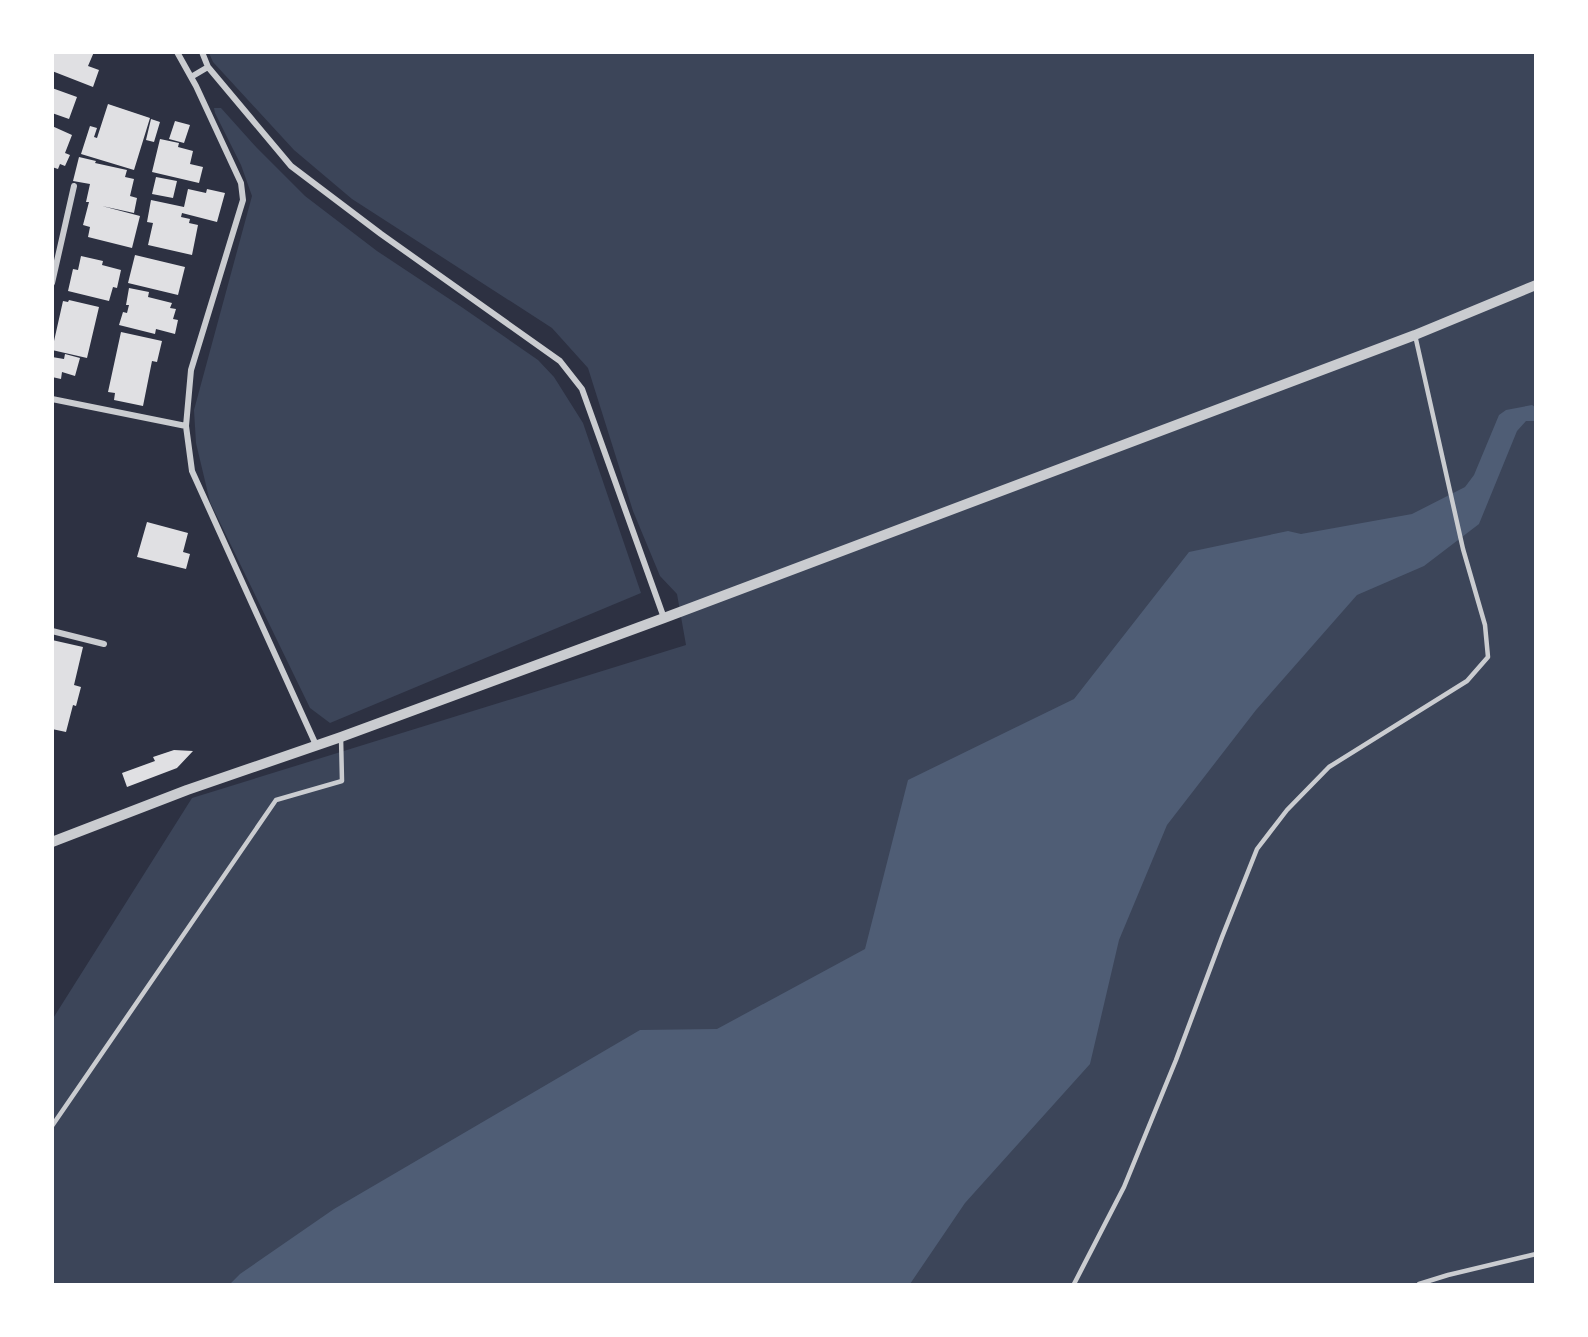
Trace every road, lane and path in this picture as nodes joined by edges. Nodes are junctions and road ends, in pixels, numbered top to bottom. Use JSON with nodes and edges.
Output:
{"nodes":[{"id":1,"x":177,"y":52,"type":"edge"},
{"id":2,"x":202,"y":52,"type":"edge"},
{"id":3,"x":208,"y":67,"type":"junction"},
{"id":4,"x":191,"y":77,"type":"junction"},
{"id":5,"x":74,"y":186,"type":"dead end"},
{"id":6,"x":52,"y":283,"type":"edge"},
{"id":7,"x":1536,"y":285,"type":"edge"},
{"id":8,"x":1415,"y":335,"type":"junction"},
{"id":9,"x":52,"y":399,"type":"edge"},
{"id":10,"x":186,"y":426,"type":"junction"},
{"id":11,"x":664,"y":618,"type":"junction"},
{"id":12,"x":52,"y":631,"type":"edge"},
{"id":13,"x":104,"y":644,"type":"dead end"},
{"id":14,"x":341,"y":737,"type":"junction"},
{"id":15,"x":316,"y":746,"type":"junction"},
{"id":16,"x":52,"y":842,"type":"edge"},
{"id":17,"x":52,"y":1126,"type":"edge"},
{"id":18,"x":1536,"y":1254,"type":"edge"},
{"id":19,"x":1074,"y":1284,"type":"edge"},
{"id":20,"x":1419,"y":1284,"type":"edge"}],
"edges":[{"from":1,"to":4,"type":"street"},
{"from":2,"to":3,"type":"street"},
{"from":3,"to":4,"type":"street"},
{"from":3,"to":11,"type":"street"},
{"from":4,"to":10,"type":"street"},
{"from":5,"to":6,"type":"street"},
{"from":7,"to":8,"type":"street"},
{"from":8,"to":11,"type":"street"},
{"from":8,"to":19,"type":"lane"},
{"from":9,"to":10,"type":"street"},
{"from":10,"to":15,"type":"street"},
{"from":11,"to":14,"type":"street"},
{"from":12,"to":13,"type":"street"},
{"from":14,"to":15,"type":"street"},
{"from":14,"to":17,"type":"lane"},
{"from":15,"to":16,"type":"street"},
{"from":18,"to":20,"type":"lane"}]}
